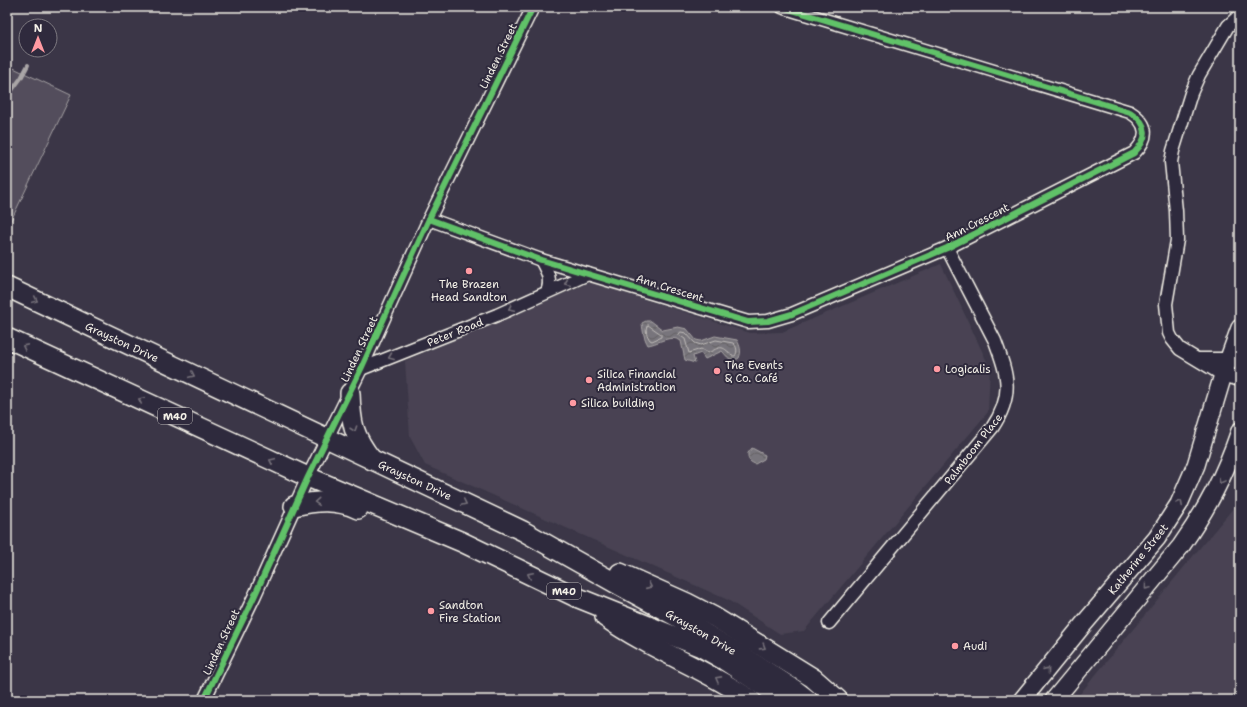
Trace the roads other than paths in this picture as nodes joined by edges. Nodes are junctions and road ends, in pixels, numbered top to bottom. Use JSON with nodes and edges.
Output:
{"nodes":[{"id":1,"x":533,"y":7,"type":"edge"},
{"id":2,"x":782,"y":7,"type":"edge"},
{"id":3,"x":1240,"y":15,"type":"edge"},
{"id":4,"x":429,"y":219,"type":"junction"},
{"id":5,"x":947,"y":248,"type":"junction"},
{"id":6,"x":541,"y":260,"type":"junction"},
{"id":7,"x":588,"y":274,"type":"junction"},
{"id":8,"x":7,"y":287,"type":"edge"},
{"id":9,"x":547,"y":292,"type":"junction"},
{"id":10,"x":1240,"y":328,"type":"edge"},
{"id":11,"x":7,"y":338,"type":"edge"},
{"id":12,"x":1196,"y":359,"type":"junction"},
{"id":13,"x":1231,"y":366,"type":"edge"},
{"id":14,"x":361,"y":369,"type":"junction"},
{"id":15,"x":1240,"y":380,"type":"edge"},
{"id":16,"x":350,"y":393,"type":"junction"},
{"id":17,"x":1240,"y":431,"type":"edge"},
{"id":18,"x":327,"y":439,"type":"junction"},
{"id":19,"x":373,"y":461,"type":"junction"},
{"id":20,"x":308,"y":477,"type":"junction"},
{"id":21,"x":294,"y":506,"type":"junction"},
{"id":22,"x":523,"y":531,"type":"junction"},
{"id":23,"x":462,"y":542,"type":"junction"},
{"id":24,"x":576,"y":597,"type":"junction"},
{"id":25,"x":829,"y":623,"type":"dead end"},
{"id":26,"x":204,"y":700,"type":"edge"},
{"id":27,"x":752,"y":700,"type":"edge"},
{"id":28,"x":785,"y":700,"type":"edge"},
{"id":29,"x":808,"y":700,"type":"edge"},
{"id":30,"x":838,"y":700,"type":"edge"},
{"id":31,"x":1022,"y":700,"type":"edge"},
{"id":32,"x":1054,"y":700,"type":"edge"}],
"edges":[{"from":1,"to":4,"type":"street","name":"Linden Street"},
{"from":2,"to":5,"type":"street","name":"Ann Crescent"},
{"from":3,"to":12,"type":"street"},
{"from":4,"to":6,"type":"street","name":"Ann Crescent"},
{"from":4,"to":14,"type":"street","name":"Linden Street"},
{"from":5,"to":7,"type":"street","name":"Ann Crescent"},
{"from":5,"to":25,"type":"street","name":"Palmboom Place"},
{"from":6,"to":7,"type":"street","name":"Ann Crescent"},
{"from":6,"to":9,"type":"street"},
{"from":7,"to":9,"type":"street","name":"Peter Road","one_way":true},
{"from":8,"to":18,"type":"main road","name":"Grayston Drive","number":"M40","one_way":true},
{"from":9,"to":14,"type":"street","name":"Peter Road","one_way":true},
{"from":10,"to":13,"type":"main road","name":"Katherine Street"},
{"from":20,"to":11,"type":"main road","name":"Grayston Drive","number":"M40","one_way":true},
{"from":12,"to":13,"type":"street"},
{"from":12,"to":13,"type":"street"},
{"from":13,"to":15,"type":"street"},
{"from":31,"to":13,"type":"main road","name":"Katherine Street","one_way":true},
{"from":14,"to":16,"type":"street","name":"Linden Street"},
{"from":16,"to":18,"type":"street","name":"Linden Street"},
{"from":16,"to":19,"type":"main road","one_way":true},
{"from":17,"to":32,"type":"main road","one_way":true},
{"from":18,"to":19,"type":"main road","name":"Grayston Drive","number":"M40"},
{"from":18,"to":20,"type":"street","name":"Linden Street"},
{"from":19,"to":22,"type":"main road","name":"Grayston Drive","number":"M40","one_way":true},
{"from":20,"to":21,"type":"street","name":"Linden Street"},
{"from":20,"to":23,"type":"main road","name":"Grayston Drive","number":"M40"},
{"from":23,"to":21,"type":"main road","one_way":true},
{"from":21,"to":26,"type":"street","name":"Linden Street"},
{"from":22,"to":29,"type":"main road","name":"Grayston Drive","number":"M40"},
{"from":22,"to":30,"type":"main road","one_way":true},
{"from":24,"to":23,"type":"main road","name":"Grayston Drive","number":"M40","one_way":true},
{"from":27,"to":24,"type":"main road","one_way":true},
{"from":24,"to":28,"type":"main road","name":"Grayston Drive","number":"M40"}]}
